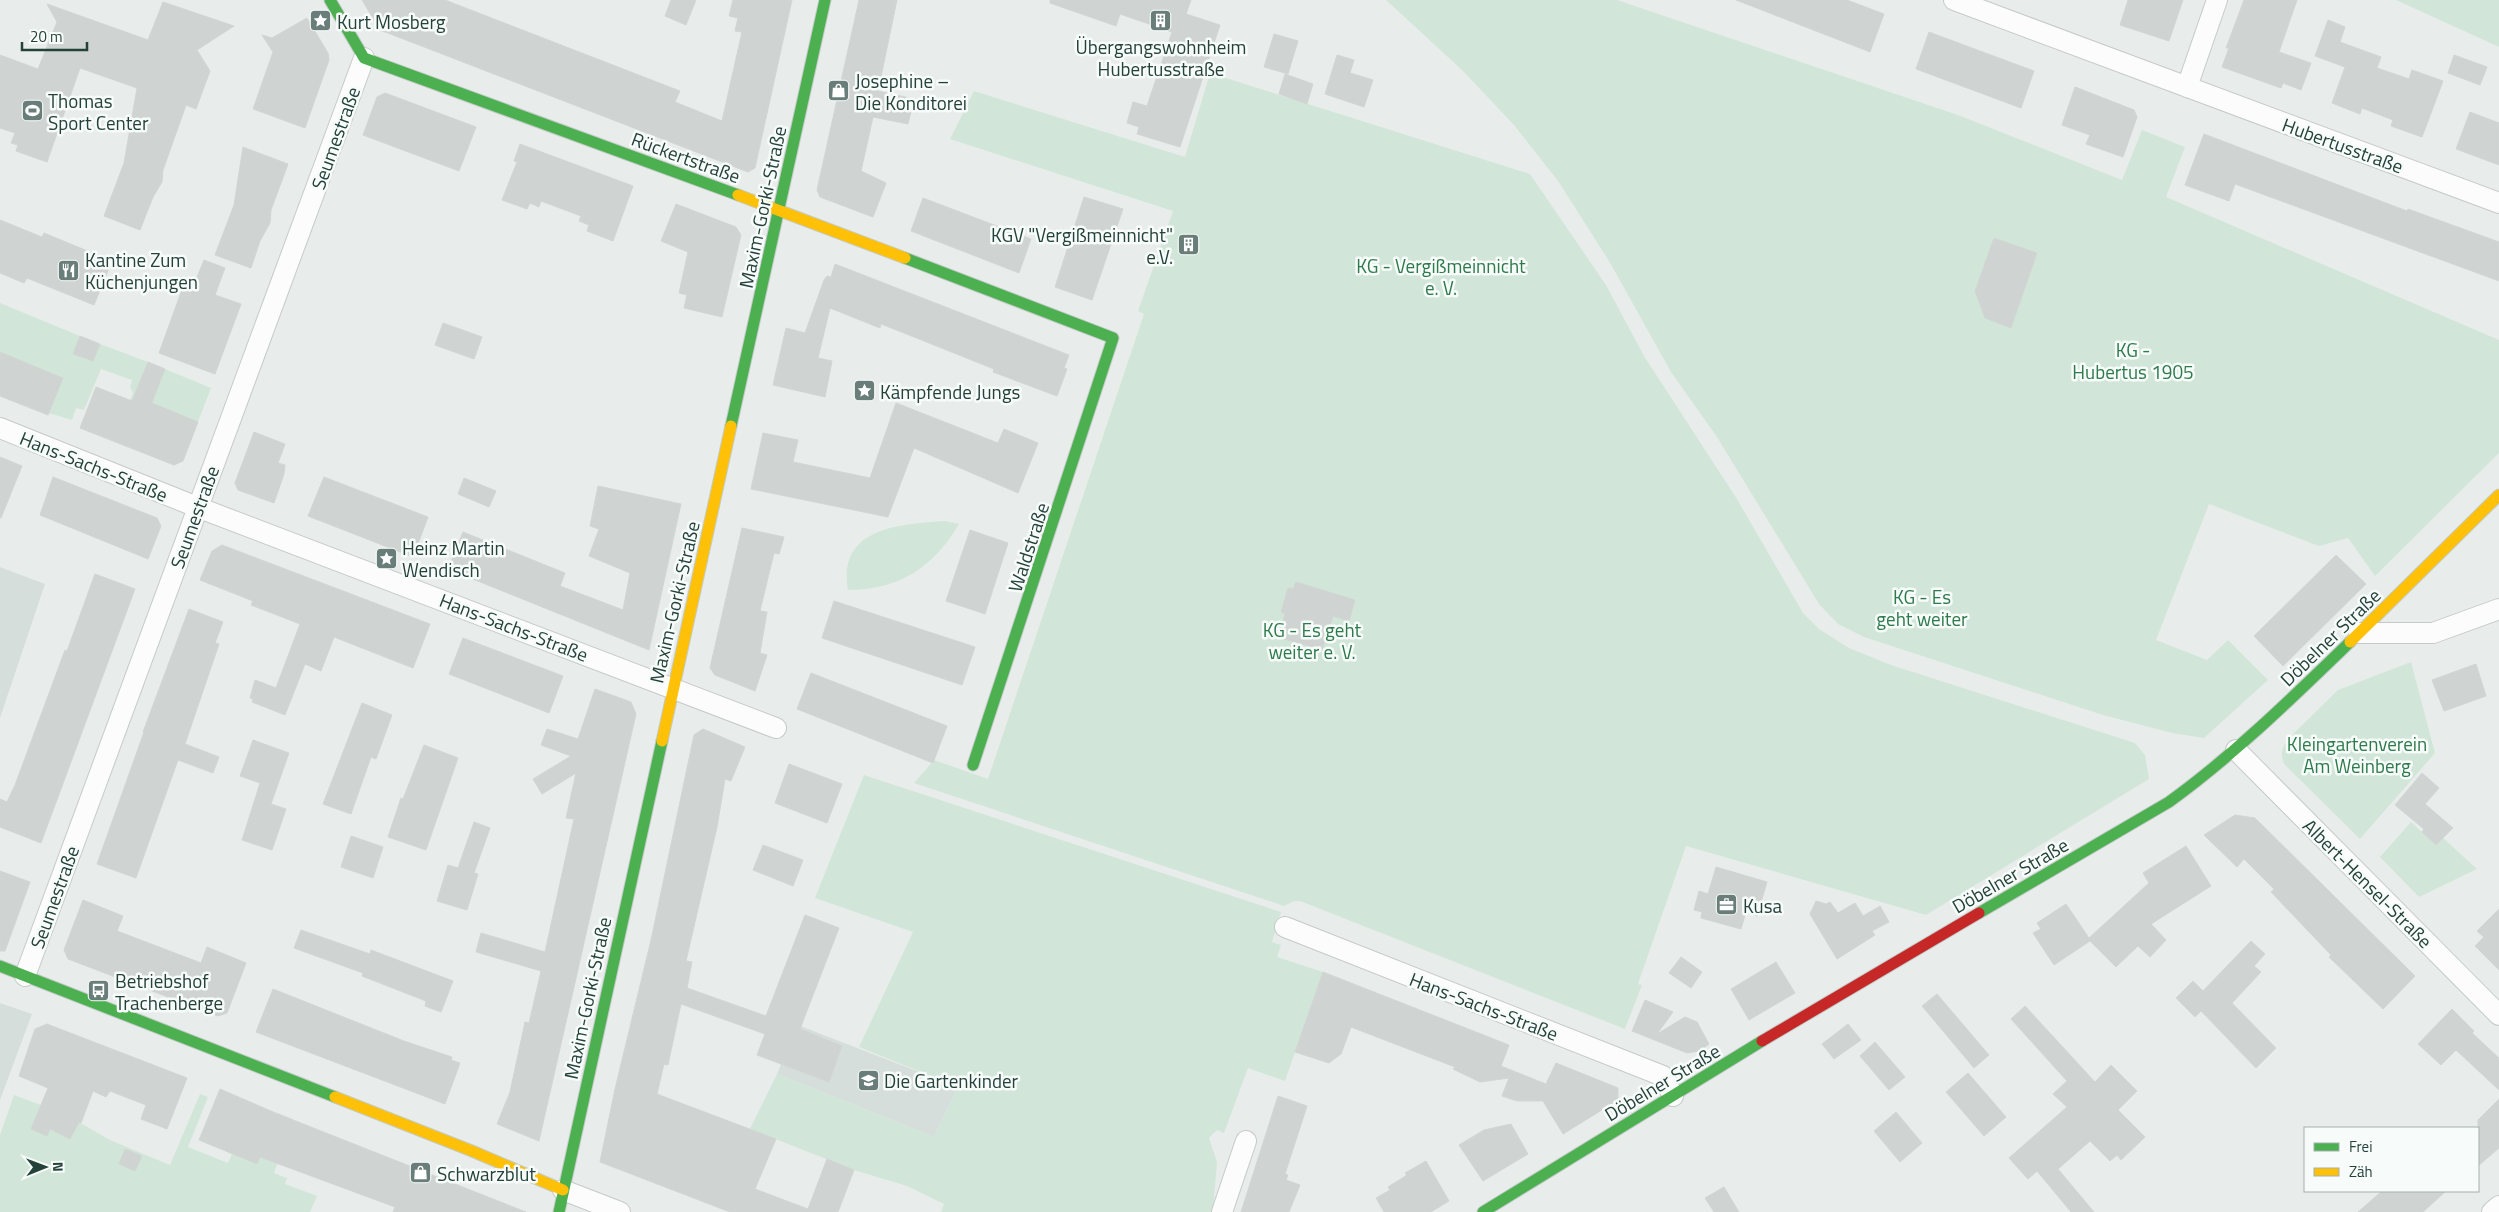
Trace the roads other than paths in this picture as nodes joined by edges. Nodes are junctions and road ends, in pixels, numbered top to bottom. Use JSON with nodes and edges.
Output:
{"nodes":[{"id":1,"x":330,"y":0,"type":"edge"},
{"id":2,"x":825,"y":0,"type":"edge"},
{"id":3,"x":1954,"y":0,"type":"edge"},
{"id":4,"x":2217,"y":0,"type":"edge"},
{"id":5,"x":364,"y":58,"type":"junction"},
{"id":6,"x":2186,"y":87,"type":"junction"},
{"id":7,"x":2499,"y":203,"type":"edge"},
{"id":8,"x":779,"y":210,"type":"junction"},
{"id":9,"x":1113,"y":338,"type":"joint"},
{"id":10,"x":0,"y":428,"type":"edge"},
{"id":11,"x":2499,"y":496,"type":"edge"},
{"id":12,"x":197,"y":507,"type":"junction"},
{"id":13,"x":2499,"y":609,"type":"edge"},
{"id":14,"x":2359,"y":633,"type":"junction"},
{"id":15,"x":672,"y":687,"type":"junction"},
{"id":16,"x":776,"y":728,"type":"dead end"},
{"id":17,"x":2236,"y":750,"type":"junction"},
{"id":18,"x":973,"y":765,"type":"dead end"},
{"id":19,"x":1285,"y":927,"type":"dead end"},
{"id":20,"x":0,"y":966,"type":"edge"},
{"id":21,"x":25,"y":976,"type":"junction"},
{"id":22,"x":2499,"y":1015,"type":"edge"},
{"id":23,"x":1673,"y":1096,"type":"junction"},
{"id":24,"x":1246,"y":1141,"type":"dead end"},
{"id":25,"x":564,"y":1190,"type":"junction"},
{"id":26,"x":2499,"y":1206,"type":"edge"},
{"id":27,"x":558,"y":1212,"type":"edge"},
{"id":28,"x":620,"y":1212,"type":"edge"},
{"id":29,"x":1222,"y":1212,"type":"edge"},
{"id":30,"x":1483,"y":1212,"type":"edge"},
{"id":31,"x":2492,"y":1212,"type":"edge"}],
"edges":[{"from":1,"to":5,"type":"street"},
{"from":2,"to":8,"type":"street","name":"Maxim-Gorki-Straße"},
{"from":3,"to":6,"type":"street","name":"Hubertusstraße"},
{"from":4,"to":6,"type":"street"},
{"from":5,"to":8,"type":"street","name":"Rückertstraße"},
{"from":5,"to":12,"type":"street","name":"Seumestraße"},
{"from":6,"to":7,"type":"street","name":"Hubertusstraße"},
{"from":8,"to":9,"type":"street","name":"Rückertstraße"},
{"from":8,"to":15,"type":"street","name":"Maxim-Gorki-Straße"},
{"from":9,"to":18,"type":"street","name":"Waldstraße"},
{"from":10,"to":12,"type":"street","name":"Hans-Sachs-Straße"},
{"from":11,"to":14,"type":"street","name":"Döbelner Straße"},
{"from":12,"to":15,"type":"street","name":"Hans-Sachs-Straße"},
{"from":12,"to":21,"type":"street","name":"Seumestraße"},
{"from":13,"to":14,"type":"street"},
{"from":14,"to":17,"type":"street","name":"Döbelner Straße"},
{"from":15,"to":16,"type":"street","name":"Hans-Sachs-Straße"},
{"from":15,"to":25,"type":"street","name":"Maxim-Gorki-Straße"},
{"from":17,"to":22,"type":"street","name":"Albert-Hensel-Straße"},
{"from":17,"to":23,"type":"street","name":"Döbelner Straße"},
{"from":19,"to":23,"type":"street","name":"Hans-Sachs-Straße"},
{"from":20,"to":21,"type":"street"},
{"from":21,"to":25,"type":"street"},
{"from":23,"to":30,"type":"street","name":"Döbelner Straße"},
{"from":24,"to":29,"type":"street"},
{"from":25,"to":27,"type":"street","name":"Maxim-Gorki-Straße"},
{"from":25,"to":28,"type":"street"},
{"from":26,"to":31,"type":"street"}]}
